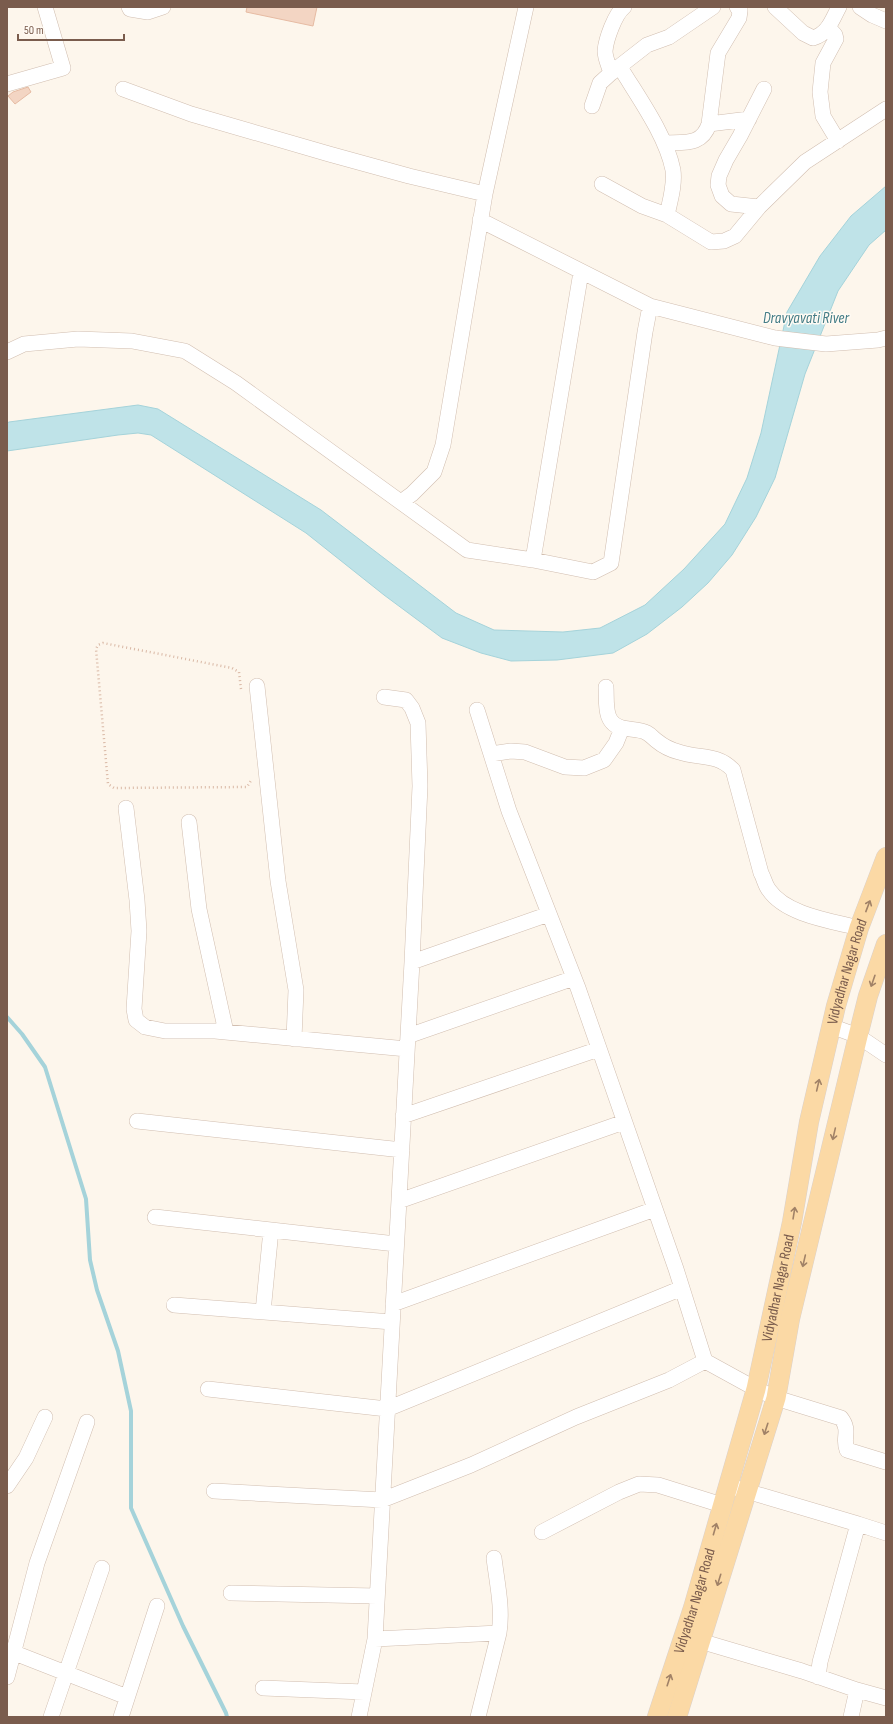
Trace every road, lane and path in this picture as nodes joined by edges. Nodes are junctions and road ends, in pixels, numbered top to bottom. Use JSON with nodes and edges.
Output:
{"nodes":[{"id":1,"x":45,"y":7,"type":"edge"},
{"id":2,"x":129,"y":7,"type":"edge"},
{"id":3,"x":163,"y":7,"type":"edge"},
{"id":4,"x":526,"y":7,"type":"edge"},
{"id":5,"x":624,"y":7,"type":"edge"},
{"id":6,"x":713,"y":7,"type":"edge"},
{"id":7,"x":737,"y":7,"type":"edge"},
{"id":8,"x":775,"y":7,"type":"edge"},
{"id":9,"x":839,"y":7,"type":"edge"},
{"id":10,"x":860,"y":7,"type":"edge"},
{"id":11,"x":886,"y":21,"type":"edge"},
{"id":12,"x":828,"y":27,"type":"junction"},
{"id":13,"x":615,"y":70,"type":"junction"},
{"id":14,"x":7,"y":84,"type":"edge"},
{"id":15,"x":123,"y":89,"type":"dead end"},
{"id":16,"x":764,"y":89,"type":"dead end"},
{"id":17,"x":592,"y":106,"type":"dead end"},
{"id":18,"x":886,"y":109,"type":"edge"},
{"id":19,"x":749,"y":119,"type":"junction"},
{"id":20,"x":709,"y":124,"type":"junction"},
{"id":21,"x":838,"y":141,"type":"junction"},
{"id":22,"x":665,"y":143,"type":"junction"},
{"id":23,"x":602,"y":184,"type":"dead end"},
{"id":24,"x":485,"y":194,"type":"junction"},
{"id":25,"x":759,"y":207,"type":"junction"},
{"id":26,"x":667,"y":215,"type":"junction"},
{"id":27,"x":480,"y":220,"type":"junction"},
{"id":28,"x":581,"y":272,"type":"junction"},
{"id":29,"x":650,"y":306,"type":"junction"},
{"id":30,"x":886,"y":338,"type":"edge"},
{"id":31,"x":7,"y":352,"type":"edge"},
{"id":32,"x":401,"y":502,"type":"junction"},
{"id":33,"x":534,"y":560,"type":"junction"},
{"id":34,"x":257,"y":686,"type":"dead end"},
{"id":35,"x":606,"y":687,"type":"dead end"},
{"id":36,"x":242,"y":694,"type":"dead end"},
{"id":37,"x":384,"y":697,"type":"dead end"},
{"id":38,"x":477,"y":710,"type":"dead end"},
{"id":39,"x":622,"y":728,"type":"junction"},
{"id":40,"x":491,"y":754,"type":"junction"},
{"id":41,"x":252,"y":778,"type":"dead end"},
{"id":42,"x":126,"y":808,"type":"dead end"},
{"id":43,"x":189,"y":822,"type":"dead end"},
{"id":44,"x":886,"y":857,"type":"edge"},
{"id":45,"x":549,"y":914,"type":"junction"},
{"id":46,"x":859,"y":928,"type":"junction"},
{"id":47,"x":886,"y":944,"type":"edge"},
{"id":48,"x":412,"y":962,"type":"junction"},
{"id":49,"x":574,"y":978,"type":"junction"},
{"id":50,"x":831,"y":1026,"type":"junction"},
{"id":51,"x":226,"y":1032,"type":"junction"},
{"id":52,"x":858,"y":1036,"type":"junction"},
{"id":53,"x":294,"y":1039,"type":"junction"},
{"id":54,"x":408,"y":1042,"type":"junction"},
{"id":55,"x":599,"y":1049,"type":"junction"},
{"id":56,"x":886,"y":1055,"type":"edge"},
{"id":57,"x":404,"y":1116,"type":"junction"},
{"id":58,"x":137,"y":1121,"type":"dead end"},
{"id":59,"x":624,"y":1122,"type":"junction"},
{"id":60,"x":402,"y":1150,"type":"junction"},
{"id":61,"x":399,"y":1201,"type":"junction"},
{"id":62,"x":655,"y":1209,"type":"junction"},
{"id":63,"x":155,"y":1217,"type":"dead end"},
{"id":64,"x":271,"y":1230,"type":"junction"},
{"id":65,"x":396,"y":1244,"type":"junction"},
{"id":66,"x":682,"y":1288,"type":"junction"},
{"id":67,"x":393,"y":1304,"type":"junction"},
{"id":68,"x":174,"y":1306,"type":"dead end"},
{"id":69,"x":263,"y":1312,"type":"junction"},
{"id":70,"x":392,"y":1322,"type":"junction"},
{"id":71,"x":705,"y":1361,"type":"junction"},
{"id":72,"x":208,"y":1389,"type":"dead end"},
{"id":73,"x":756,"y":1389,"type":"junction"},
{"id":74,"x":776,"y":1398,"type":"junction"},
{"id":75,"x":387,"y":1409,"type":"junction"},
{"id":76,"x":45,"y":1417,"type":"dead end"},
{"id":77,"x":87,"y":1422,"type":"dead end"},
{"id":78,"x":886,"y":1462,"type":"edge"},
{"id":79,"x":727,"y":1485,"type":"junction"},
{"id":80,"x":7,"y":1486,"type":"edge"},
{"id":81,"x":214,"y":1491,"type":"dead end"},
{"id":82,"x":747,"y":1491,"type":"junction"},
{"id":83,"x":382,"y":1500,"type":"junction"},
{"id":84,"x":722,"y":1505,"type":"junction"},
{"id":85,"x":858,"y":1524,"type":"junction"},
{"id":86,"x":542,"y":1532,"type":"dead end"},
{"id":87,"x":886,"y":1533,"type":"edge"},
{"id":88,"x":494,"y":1558,"type":"dead end"},
{"id":89,"x":102,"y":1568,"type":"dead end"},
{"id":90,"x":231,"y":1593,"type":"dead end"},
{"id":91,"x":377,"y":1596,"type":"junction"},
{"id":92,"x":157,"y":1606,"type":"dead end"},
{"id":93,"x":499,"y":1633,"type":"junction"},
{"id":94,"x":375,"y":1639,"type":"junction"},
{"id":95,"x":700,"y":1641,"type":"junction"},
{"id":96,"x":10,"y":1651,"type":"edge"},
{"id":97,"x":66,"y":1673,"type":"junction"},
{"id":98,"x":7,"y":1677,"type":"edge"},
{"id":99,"x":818,"y":1677,"type":"junction"},
{"id":100,"x":263,"y":1688,"type":"dead end"},
{"id":101,"x":857,"y":1690,"type":"junction"},
{"id":102,"x":364,"y":1692,"type":"junction"},
{"id":103,"x":128,"y":1697,"type":"junction"},
{"id":104,"x":886,"y":1698,"type":"edge"},
{"id":105,"x":52,"y":1717,"type":"edge"},
{"id":106,"x":121,"y":1717,"type":"edge"},
{"id":107,"x":359,"y":1717,"type":"edge"},
{"id":108,"x":478,"y":1717,"type":"edge"},
{"id":109,"x":657,"y":1717,"type":"edge"},
{"id":110,"x":676,"y":1717,"type":"edge"},
{"id":111,"x":851,"y":1717,"type":"edge"}],
"edges":[{"from":1,"to":14,"type":"street"},
{"from":2,"to":3,"type":"street"},
{"from":4,"to":24,"type":"street"},
{"from":5,"to":13,"type":"street"},
{"from":6,"to":13,"type":"street"},
{"from":7,"to":20,"type":"street"},
{"from":8,"to":12,"type":"street"},
{"from":9,"to":12,"type":"street"},
{"from":10,"to":11,"type":"street"},
{"from":12,"to":21,"type":"street"},
{"from":13,"to":17,"type":"street"},
{"from":13,"to":22,"type":"street"},
{"from":15,"to":24,"type":"street"},
{"from":16,"to":19,"type":"street"},
{"from":18,"to":21,"type":"street"},
{"from":19,"to":20,"type":"street"},
{"from":19,"to":25,"type":"street"},
{"from":20,"to":22,"type":"street"},
{"from":21,"to":25,"type":"street"},
{"from":22,"to":26,"type":"street"},
{"from":23,"to":26,"type":"street"},
{"from":24,"to":27,"type":"street"},
{"from":25,"to":26,"type":"street"},
{"from":27,"to":28,"type":"street"},
{"from":27,"to":32,"type":"street"},
{"from":28,"to":29,"type":"street"},
{"from":28,"to":33,"type":"street"},
{"from":29,"to":30,"type":"street"},
{"from":29,"to":33,"type":"street"},
{"from":31,"to":32,"type":"street"},
{"from":32,"to":33,"type":"street"},
{"from":34,"to":53,"type":"street"},
{"from":35,"to":39,"type":"street"},
{"from":36,"to":41,"type":"path"},
{"from":37,"to":48,"type":"street"},
{"from":38,"to":40,"type":"street"},
{"from":39,"to":40,"type":"street"},
{"from":39,"to":46,"type":"street"},
{"from":40,"to":45,"type":"street"},
{"from":42,"to":51,"type":"street"},
{"from":43,"to":51,"type":"street"},
{"from":46,"to":44,"type":"main road","name":"Vidyadhar Nagar Road","one_way":true},
{"from":45,"to":48,"type":"street"},
{"from":45,"to":49,"type":"street"},
{"from":46,"to":50,"type":"main road","name":"Vidyadhar Nagar Road"},
{"from":47,"to":52,"type":"main road","name":"Vidyadhar Nagar Road","one_way":true},
{"from":48,"to":54,"type":"street"},
{"from":49,"to":54,"type":"street"},
{"from":49,"to":55,"type":"street"},
{"from":50,"to":52,"type":"street"},
{"from":73,"to":50,"type":"main road","name":"Vidyadhar Nagar Road","one_way":true},
{"from":51,"to":53,"type":"street"},
{"from":52,"to":56,"type":"street"},
{"from":52,"to":74,"type":"main road","name":"Vidyadhar Nagar Road","one_way":true},
{"from":53,"to":54,"type":"street"},
{"from":54,"to":57,"type":"street"},
{"from":55,"to":57,"type":"street"},
{"from":55,"to":59,"type":"street"},
{"from":57,"to":60,"type":"street"},
{"from":58,"to":60,"type":"street"},
{"from":59,"to":61,"type":"street"},
{"from":59,"to":62,"type":"street"},
{"from":60,"to":61,"type":"street"},
{"from":61,"to":65,"type":"street"},
{"from":62,"to":66,"type":"street"},
{"from":62,"to":67,"type":"street"},
{"from":63,"to":64,"type":"street"},
{"from":64,"to":65,"type":"street"},
{"from":64,"to":69,"type":"street"},
{"from":65,"to":67,"type":"street"},
{"from":66,"to":71,"type":"street"},
{"from":66,"to":75,"type":"street"},
{"from":67,"to":70,"type":"street"},
{"from":68,"to":69,"type":"street"},
{"from":69,"to":70,"type":"street"},
{"from":70,"to":75,"type":"street"},
{"from":71,"to":73,"type":"street"},
{"from":71,"to":83,"type":"street"},
{"from":72,"to":75,"type":"street"},
{"from":73,"to":74,"type":"street"},
{"from":73,"to":79,"type":"main road","name":"Vidyadhar Nagar Road"},
{"from":74,"to":78,"type":"street"},
{"from":74,"to":82,"type":"main road","name":"Vidyadhar Nagar Road","one_way":true},
{"from":75,"to":83,"type":"street"},
{"from":76,"to":80,"type":"street"},
{"from":77,"to":96,"type":"street"},
{"from":79,"to":82,"type":"street"},
{"from":79,"to":84,"type":"main road","name":"Vidyadhar Nagar Road"},
{"from":81,"to":83,"type":"street"},
{"from":82,"to":85,"type":"street"},
{"from":82,"to":95,"type":"main road","name":"Vidyadhar Nagar Road","one_way":true},
{"from":83,"to":91,"type":"street"},
{"from":84,"to":86,"type":"street"},
{"from":109,"to":84,"type":"main road","name":"Vidyadhar Nagar Road","one_way":true},
{"from":85,"to":87,"type":"street"},
{"from":85,"to":99,"type":"street"},
{"from":88,"to":93,"type":"street"},
{"from":89,"to":97,"type":"street"},
{"from":90,"to":91,"type":"street"},
{"from":91,"to":94,"type":"street"},
{"from":92,"to":103,"type":"street"},
{"from":93,"to":94,"type":"street"},
{"from":93,"to":108,"type":"street"},
{"from":94,"to":102,"type":"street"},
{"from":95,"to":99,"type":"street"},
{"from":95,"to":110,"type":"main road","name":"Vidyadhar Nagar Road"},
{"from":96,"to":97,"type":"street"},
{"from":96,"to":98,"type":"street"},
{"from":97,"to":103,"type":"street"},
{"from":97,"to":105,"type":"street"},
{"from":99,"to":101,"type":"street"},
{"from":100,"to":102,"type":"street"},
{"from":101,"to":104,"type":"street"},
{"from":101,"to":111,"type":"street"},
{"from":102,"to":107,"type":"street"},
{"from":103,"to":106,"type":"street"}]}
